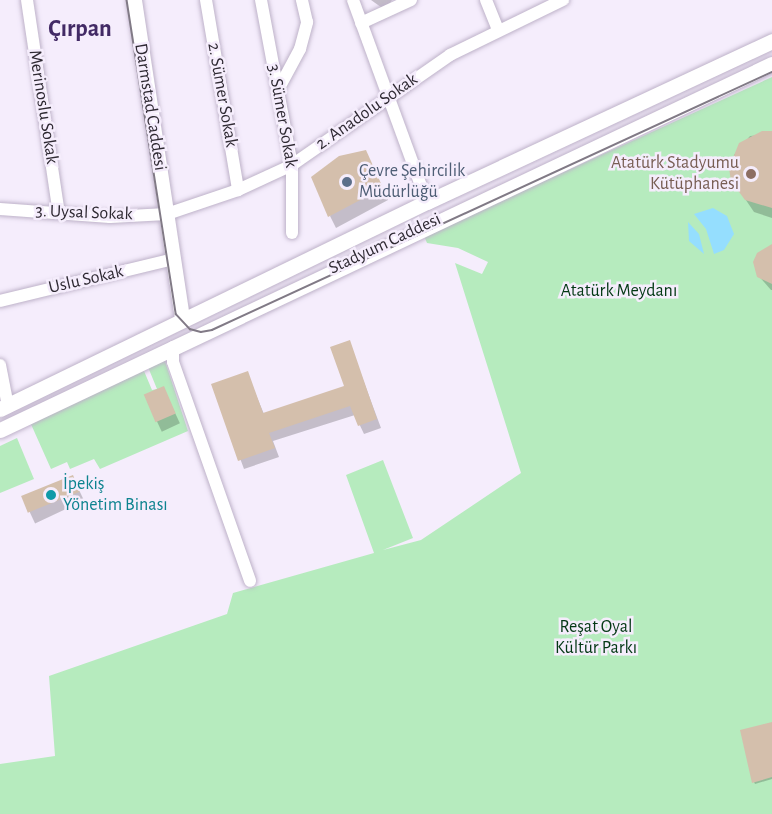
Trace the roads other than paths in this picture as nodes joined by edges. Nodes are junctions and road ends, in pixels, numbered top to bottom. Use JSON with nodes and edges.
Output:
{"nodes":[{"id":1,"x":27,"y":0,"type":"edge"},
{"id":2,"x":134,"y":0,"type":"edge"},
{"id":3,"x":206,"y":0,"type":"edge"},
{"id":4,"x":261,"y":0,"type":"edge"},
{"id":5,"x":302,"y":0,"type":"edge"},
{"id":6,"x":353,"y":0,"type":"edge"},
{"id":7,"x":411,"y":0,"type":"edge"},
{"id":8,"x":486,"y":0,"type":"edge"},
{"id":9,"x":563,"y":0,"type":"edge"},
{"id":10,"x":361,"y":23,"type":"junction"},
{"id":11,"x":498,"y":30,"type":"junction"},
{"id":12,"x":772,"y":41,"type":"edge"},
{"id":13,"x":772,"y":64,"type":"edge"},
{"id":14,"x":278,"y":90,"type":"junction"},
{"id":15,"x":388,"y":95,"type":"junction"},
{"id":16,"x":292,"y":165,"type":"junction"},
{"id":17,"x":238,"y":190,"type":"junction"},
{"id":18,"x":427,"y":202,"type":"junction"},
{"id":19,"x":0,"y":208,"type":"edge"},
{"id":20,"x":59,"y":213,"type":"junction"},
{"id":21,"x":167,"y":214,"type":"junction"},
{"id":22,"x":292,"y":233,"type":"dead end"},
{"id":23,"x":173,"y":260,"type":"junction"},
{"id":24,"x":0,"y":301,"type":"edge"},
{"id":25,"x":182,"y":319,"type":"junction"},
{"id":26,"x":173,"y":347,"type":"junction"},
{"id":27,"x":0,"y":365,"type":"edge"},
{"id":28,"x":4,"y":408,"type":"edge"},
{"id":29,"x":0,"y":430,"type":"edge"},
{"id":30,"x":250,"y":581,"type":"dead end"}],
"edges":[{"from":1,"to":20,"type":"street","name":"Merinoslu Sokak"},
{"from":2,"to":21,"type":"main road","name":"Darmstad Caddesi"},
{"from":3,"to":17,"type":"street","name":"2. Sümer Sokak"},
{"from":4,"to":14,"type":"street","name":"3. Sümer Sokak"},
{"from":5,"to":14,"type":"street"},
{"from":6,"to":10,"type":"street"},
{"from":7,"to":10,"type":"street"},
{"from":8,"to":11,"type":"street"},
{"from":9,"to":11,"type":"street","name":"2. Anadolu Sokak"},
{"from":10,"to":15,"type":"street"},
{"from":11,"to":15,"type":"street","name":"2. Anadolu Sokak"},
{"from":12,"to":18,"type":"main road"},
{"from":13,"to":26,"type":"main road","name":"Stadyum Caddesi"},
{"from":14,"to":16,"type":"street","name":"3. Sümer Sokak"},
{"from":15,"to":16,"type":"street","name":"2. Anadolu Sokak"},
{"from":15,"to":18,"type":"street"},
{"from":16,"to":17,"type":"street","name":"2. Anadolu Sokak"},
{"from":16,"to":22,"type":"street","name":"3. Sümer Sokak"},
{"from":17,"to":21,"type":"street","name":"2. Anadolu Sokak"},
{"from":18,"to":25,"type":"main road"},
{"from":19,"to":20,"type":"street","name":"3. Uysal Sokak"},
{"from":20,"to":21,"type":"street","name":"3. Uysal Sokak"},
{"from":21,"to":23,"type":"main road","name":"Darmstad Caddesi"},
{"from":23,"to":24,"type":"street","name":"Uslu Sokak"},
{"from":23,"to":25,"type":"main road","name":"Darmstad Caddesi"},
{"from":25,"to":28,"type":"main road"},
{"from":26,"to":29,"type":"main road","name":"Stadyum Caddesi"},
{"from":26,"to":30,"type":"street"},
{"from":27,"to":28,"type":"street"}]}
